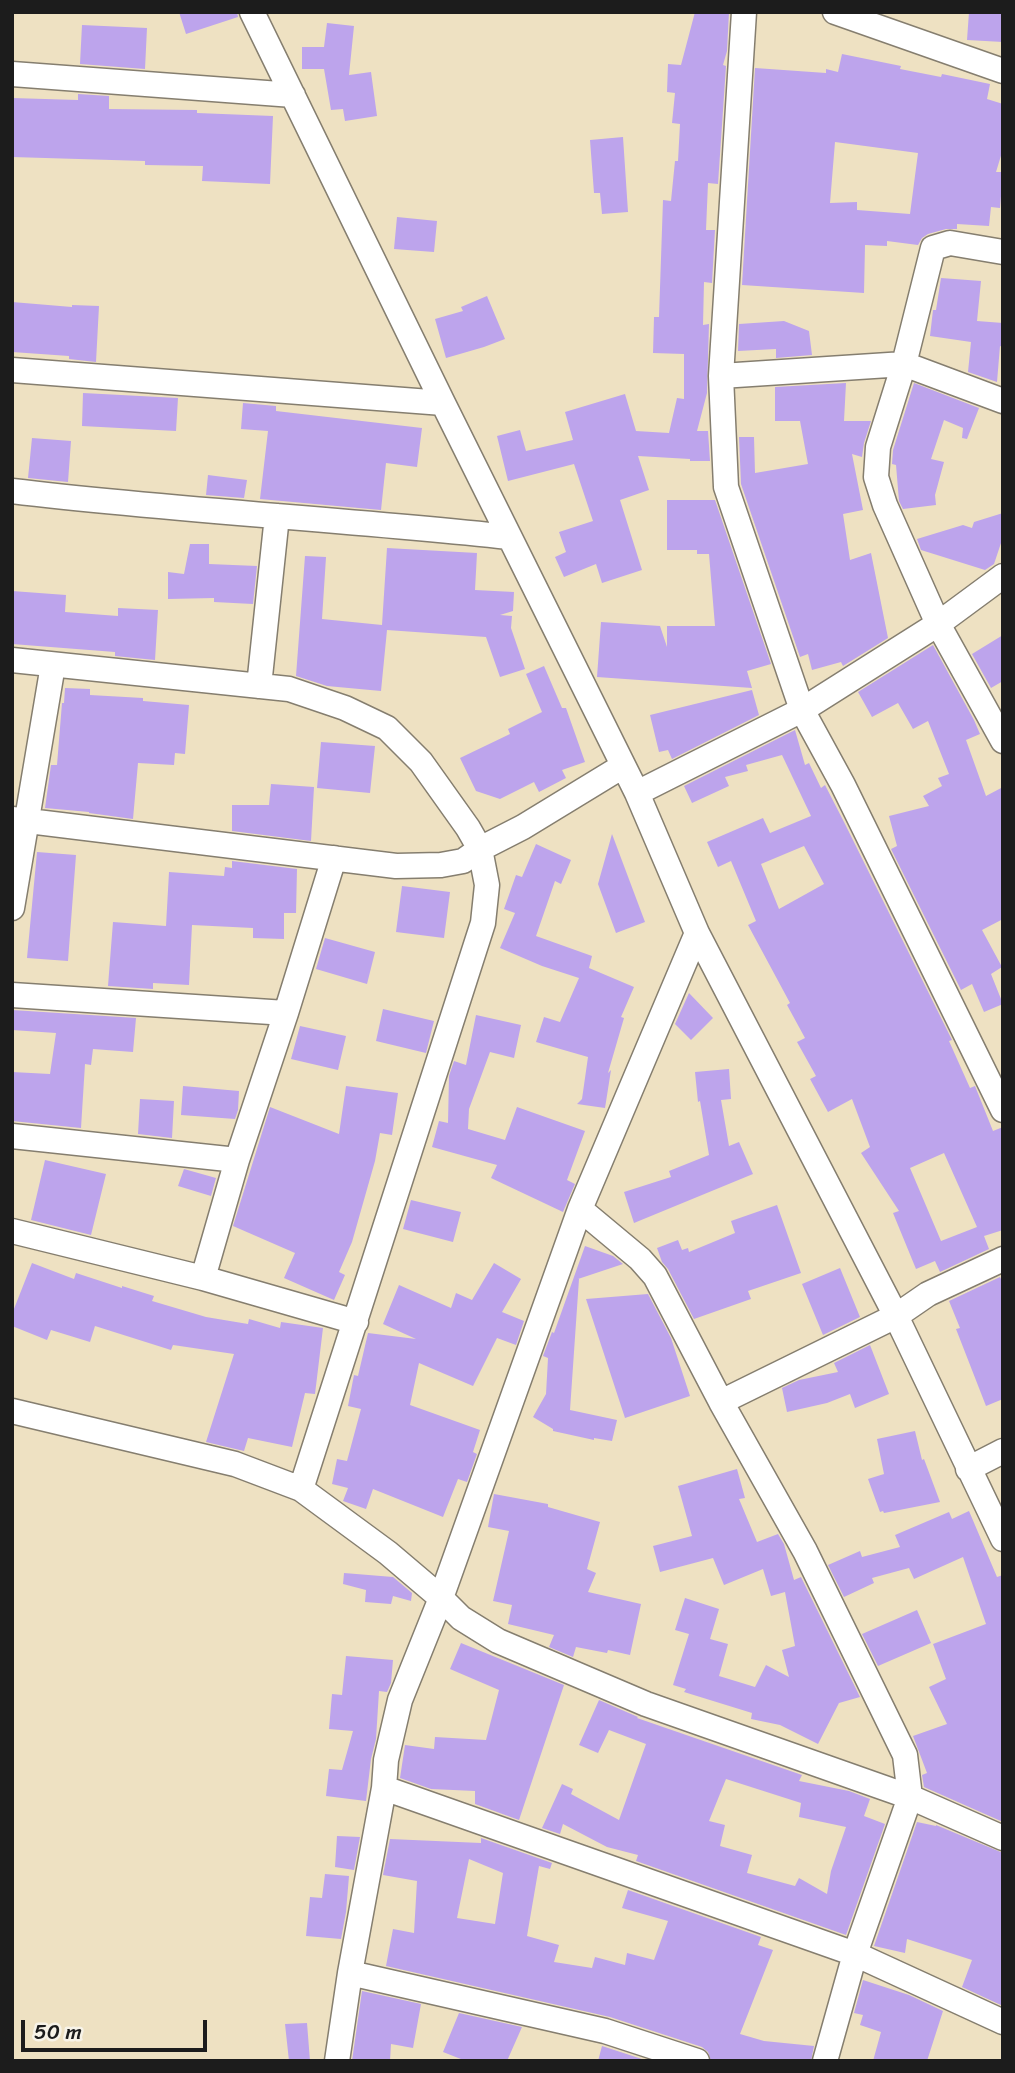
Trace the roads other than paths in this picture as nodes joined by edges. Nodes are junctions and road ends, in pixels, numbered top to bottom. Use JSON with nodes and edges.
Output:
{"nodes":[{"id":1,"x":251,"y":12,"type":"edge"},
{"id":2,"x":744,"y":12,"type":"edge"},
{"id":3,"x":835,"y":12,"type":"edge"},
{"id":4,"x":1003,"y":71,"type":"edge"},
{"id":5,"x":12,"y":74,"type":"edge"},
{"id":6,"x":293,"y":95,"type":"junction"},
{"id":7,"x":1003,"y":252,"type":"edge"},
{"id":8,"x":905,"y":363,"type":"junction"},
{"id":9,"x":12,"y":370,"type":"edge"},
{"id":10,"x":721,"y":376,"type":"junction"},
{"id":11,"x":1003,"y":401,"type":"edge"},
{"id":12,"x":443,"y":403,"type":"junction"},
{"id":13,"x":12,"y":491,"type":"edge"},
{"id":14,"x":278,"y":516,"type":"junction"},
{"id":15,"x":509,"y":537,"type":"junction"},
{"id":16,"x":1003,"y":576,"type":"edge"},
{"id":17,"x":938,"y":624,"type":"junction"},
{"id":18,"x":12,"y":660,"type":"edge"},
{"id":19,"x":53,"y":665,"type":"junction"},
{"id":20,"x":259,"y":686,"type":"junction"},
{"id":21,"x":802,"y":710,"type":"junction"},
{"id":22,"x":1003,"y":741,"type":"edge"},
{"id":23,"x":623,"y":766,"type":"junction"},
{"id":24,"x":637,"y":793,"type":"junction"},
{"id":25,"x":19,"y":820,"type":"edge"},
{"id":26,"x":480,"y":849,"type":"junction"},
{"id":27,"x":334,"y":858,"type":"junction"},
{"id":28,"x":12,"y":908,"type":"edge"},
{"id":29,"x":697,"y":933,"type":"junction"},
{"id":30,"x":12,"y":995,"type":"edge"},
{"id":31,"x":286,"y":1013,"type":"junction"},
{"id":32,"x":1003,"y":1110,"type":"edge"},
{"id":33,"x":12,"y":1136,"type":"edge"},
{"id":34,"x":237,"y":1160,"type":"junction"},
{"id":35,"x":580,"y":1209,"type":"junction"},
{"id":36,"x":12,"y":1231,"type":"edge"},
{"id":37,"x":1003,"y":1259,"type":"edge"},
{"id":38,"x":203,"y":1278,"type":"junction"},
{"id":39,"x":896,"y":1316,"type":"junction"},
{"id":40,"x":356,"y":1322,"type":"junction"},
{"id":41,"x":721,"y":1402,"type":"junction"},
{"id":42,"x":12,"y":1411,"type":"edge"},
{"id":43,"x":1003,"y":1451,"type":"edge"},
{"id":44,"x":968,"y":1469,"type":"junction"},
{"id":45,"x":301,"y":1489,"type":"junction"},
{"id":46,"x":1003,"y":1539,"type":"edge"},
{"id":47,"x":441,"y":1598,"type":"junction"},
{"id":48,"x":384,"y":1788,"type":"junction"},
{"id":49,"x":911,"y":1797,"type":"junction"},
{"id":50,"x":1003,"y":1838,"type":"edge"},
{"id":51,"x":855,"y":1954,"type":"junction"},
{"id":52,"x":350,"y":1973,"type":"junction"},
{"id":53,"x":1003,"y":2022,"type":"edge"},
{"id":54,"x":337,"y":2061,"type":"edge"},
{"id":55,"x":697,"y":2061,"type":"edge"},
{"id":56,"x":825,"y":2061,"type":"edge"}],
"edges":[{"from":1,"to":6,"type":"street"},
{"from":2,"to":10,"type":"street"},
{"from":3,"to":4,"type":"street"},
{"from":5,"to":6,"type":"street"},
{"from":6,"to":12,"type":"street"},
{"from":7,"to":8,"type":"street"},
{"from":8,"to":10,"type":"street"},
{"from":8,"to":11,"type":"street"},
{"from":8,"to":17,"type":"street"},
{"from":9,"to":12,"type":"street"},
{"from":10,"to":21,"type":"street"},
{"from":12,"to":15,"type":"street"},
{"from":13,"to":14,"type":"street"},
{"from":14,"to":15,"type":"street"},
{"from":14,"to":20,"type":"street"},
{"from":15,"to":23,"type":"street"},
{"from":16,"to":17,"type":"street"},
{"from":17,"to":21,"type":"street"},
{"from":17,"to":22,"type":"street"},
{"from":18,"to":19,"type":"street"},
{"from":19,"to":20,"type":"street"},
{"from":19,"to":25,"type":"street"},
{"from":20,"to":26,"type":"street"},
{"from":21,"to":24,"type":"street"},
{"from":21,"to":32,"type":"street"},
{"from":23,"to":24,"type":"street"},
{"from":23,"to":26,"type":"street"},
{"from":24,"to":29,"type":"street"},
{"from":25,"to":27,"type":"street"},
{"from":25,"to":28,"type":"street"},
{"from":26,"to":27,"type":"street"},
{"from":26,"to":40,"type":"street"},
{"from":27,"to":31,"type":"street"},
{"from":29,"to":35,"type":"street"},
{"from":29,"to":39,"type":"street"},
{"from":30,"to":31,"type":"street"},
{"from":31,"to":34,"type":"street"},
{"from":33,"to":34,"type":"street"},
{"from":34,"to":38,"type":"street"},
{"from":35,"to":41,"type":"street"},
{"from":35,"to":47,"type":"street"},
{"from":36,"to":38,"type":"street"},
{"from":37,"to":39,"type":"street"},
{"from":38,"to":40,"type":"street"},
{"from":39,"to":41,"type":"street"},
{"from":39,"to":44,"type":"street"},
{"from":40,"to":45,"type":"street"},
{"from":41,"to":49,"type":"street"},
{"from":42,"to":45,"type":"street"},
{"from":43,"to":44,"type":"street"},
{"from":44,"to":46,"type":"street"},
{"from":45,"to":47,"type":"street"},
{"from":47,"to":48,"type":"street"},
{"from":47,"to":49,"type":"street"},
{"from":48,"to":51,"type":"street"},
{"from":48,"to":52,"type":"street"},
{"from":49,"to":50,"type":"street"},
{"from":49,"to":51,"type":"street"},
{"from":51,"to":53,"type":"street"},
{"from":51,"to":56,"type":"street"},
{"from":52,"to":54,"type":"street"},
{"from":52,"to":55,"type":"street"}]}
